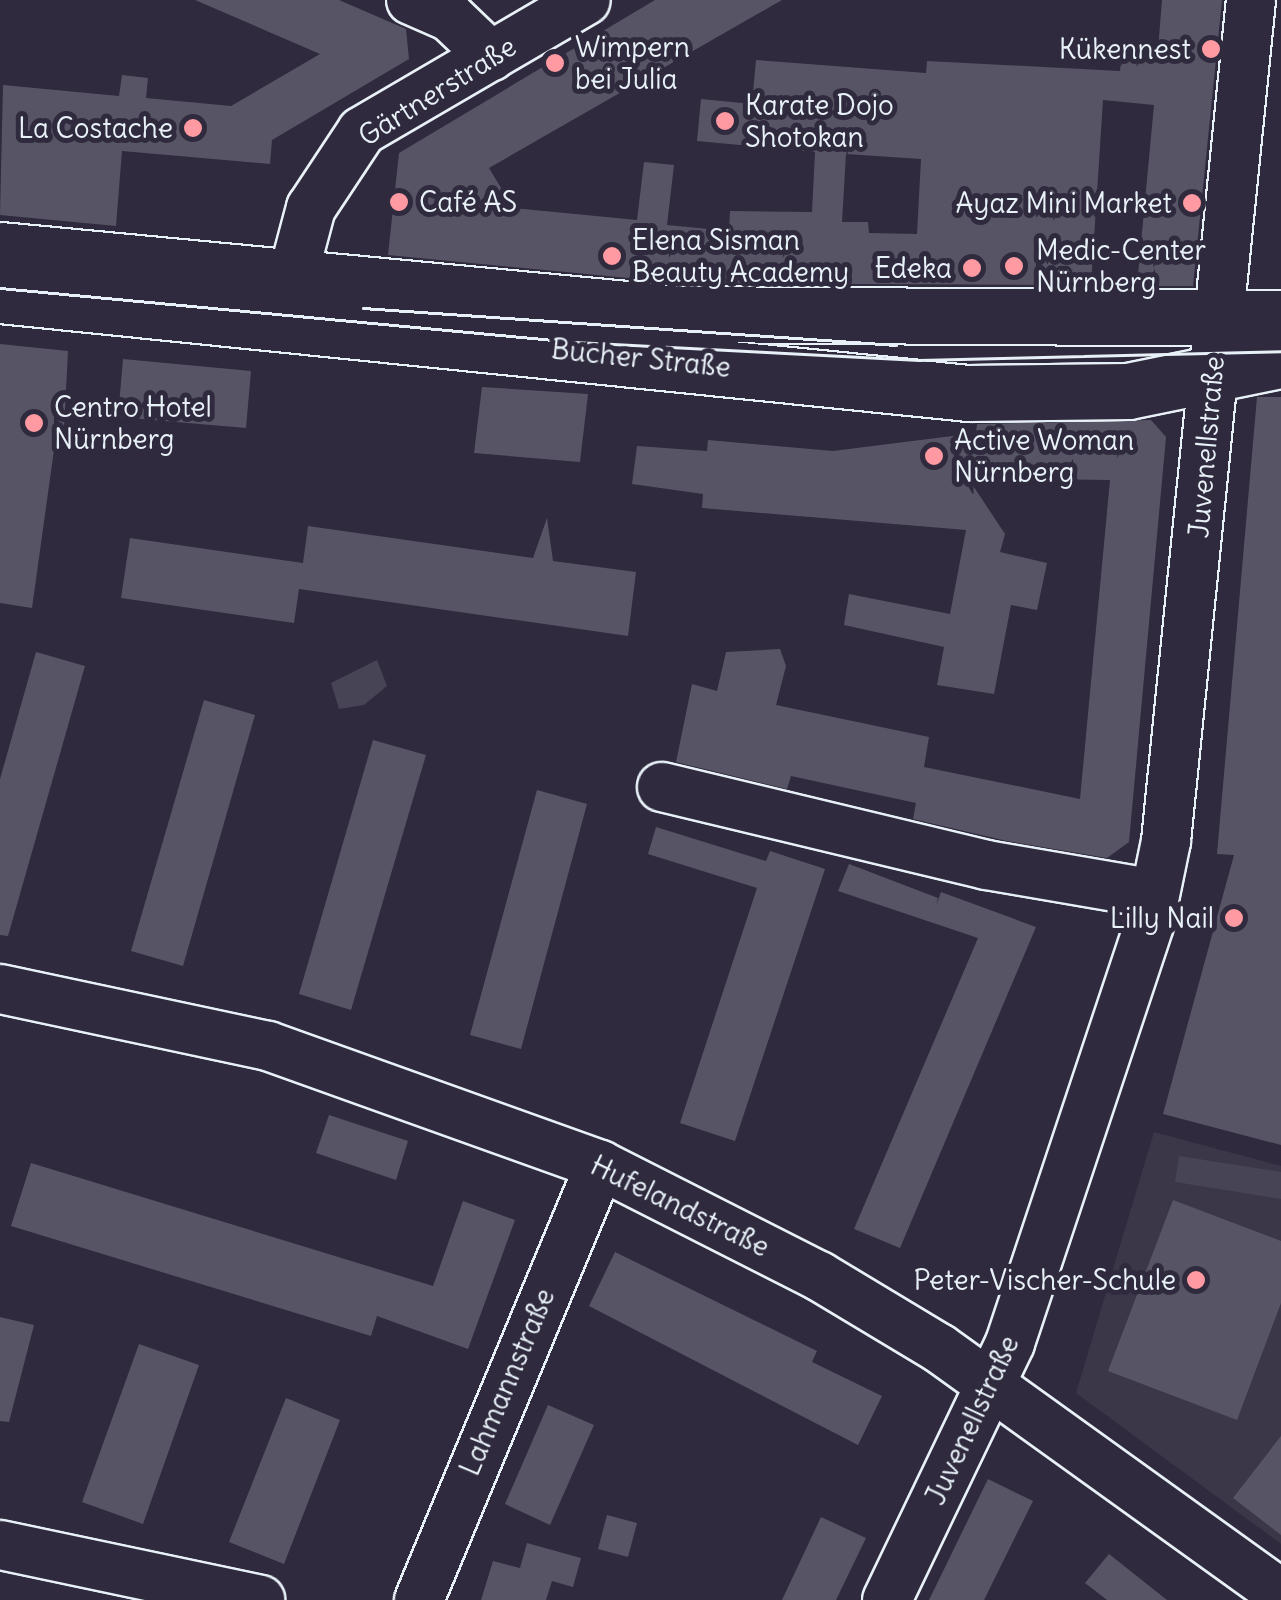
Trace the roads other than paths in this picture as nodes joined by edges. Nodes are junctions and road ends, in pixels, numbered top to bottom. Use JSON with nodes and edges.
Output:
{"nodes":[{"id":1,"x":411,"y":0,"type":"edge"},
{"id":2,"x":586,"y":0,"type":"edge"},
{"id":3,"x":1251,"y":0,"type":"edge"},
{"id":4,"x":491,"y":56,"type":"junction"},
{"id":5,"x":0,"y":250,"type":"edge"},
{"id":6,"x":0,"y":295,"type":"edge"},
{"id":7,"x":286,"y":300,"type":"junction"},
{"id":8,"x":1220,"y":316,"type":"junction"},
{"id":9,"x":1281,"y":318,"type":"edge"},
{"id":10,"x":1281,"y":360,"type":"edge"},
{"id":11,"x":1212,"y":374,"type":"junction"},
{"id":12,"x":662,"y":787,"type":"dead end"},
{"id":13,"x":1154,"y":894,"type":"junction"},
{"id":14,"x":0,"y":989,"type":"edge"},
{"id":15,"x":600,"y":1165,"type":"junction"},
{"id":16,"x":987,"y":1388,"type":"junction"},
{"id":17,"x":0,"y":1545,"type":"edge"},
{"id":18,"x":1281,"y":1594,"type":"edge"},
{"id":19,"x":260,"y":1600,"type":"edge"},
{"id":20,"x":419,"y":1600,"type":"edge"},
{"id":21,"x":887,"y":1600,"type":"edge"}],
"edges":[{"from":1,"to":4,"type":"street"},
{"from":2,"to":4,"type":"street","name":"Gärtnerstraße"},
{"from":3,"to":8,"type":"street","name":"Juvenellstraße"},
{"from":4,"to":7,"type":"street","name":"Gärtnerstraße"},
{"from":5,"to":7,"type":"main road","name":"Bucher Straße"},
{"from":6,"to":7,"type":"main road","name":"Bucher Straße"},
{"from":7,"to":8,"type":"main road","name":"Bucher Straße"},
{"from":7,"to":11,"type":"main road","name":"Bucher Straße"},
{"from":8,"to":9,"type":"main road","name":"Bucher Straße"},
{"from":8,"to":11,"type":"street","name":"Juvenellstraße"},
{"from":10,"to":11,"type":"main road","name":"Bucher Straße"},
{"from":11,"to":13,"type":"street","name":"Juvenellstraße"},
{"from":12,"to":13,"type":"street"},
{"from":13,"to":16,"type":"street","name":"Juvenellstraße"},
{"from":14,"to":15,"type":"street","name":"Hufelandstraße"},
{"from":15,"to":16,"type":"street","name":"Hufelandstraße"},
{"from":15,"to":20,"type":"street","name":"Lahmannstraße"},
{"from":16,"to":18,"type":"street","name":"Hufelandstraße"},
{"from":16,"to":21,"type":"street","name":"Juvenellstraße"},
{"from":17,"to":19,"type":"street"}]}
